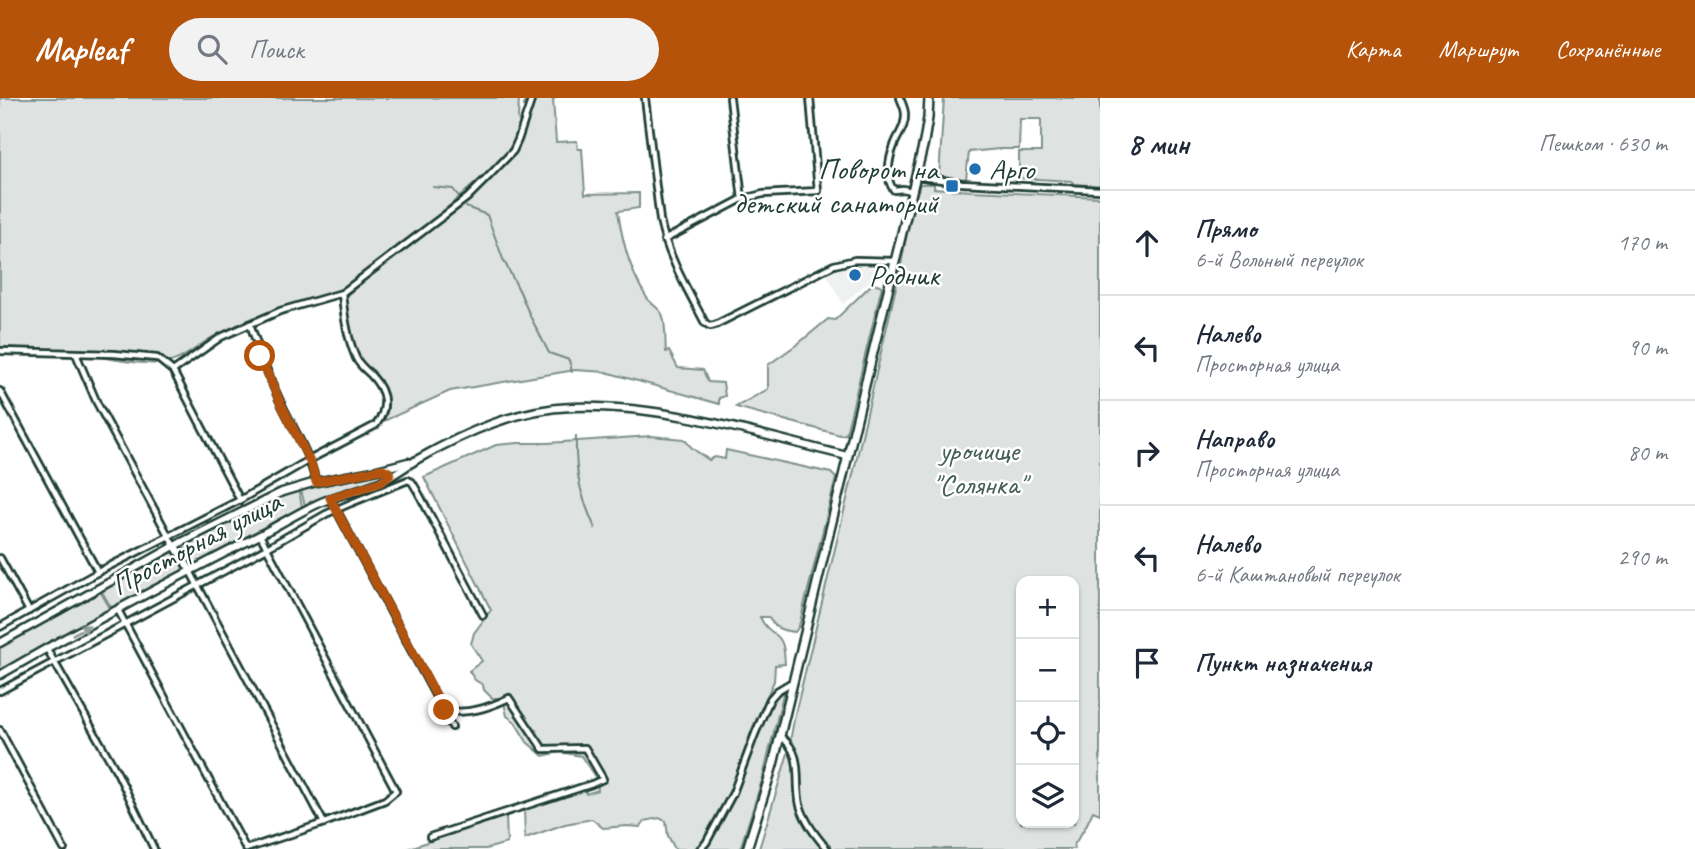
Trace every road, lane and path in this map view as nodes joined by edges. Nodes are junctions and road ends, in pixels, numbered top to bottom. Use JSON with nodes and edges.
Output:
{"nodes":[{"id":1,"x":532,"y":98,"type":"edge"},
{"id":2,"x":645,"y":98,"type":"edge"},
{"id":3,"x":730,"y":98,"type":"edge"},
{"id":4,"x":810,"y":98,"type":"edge"},
{"id":5,"x":900,"y":98,"type":"edge"},
{"id":6,"x":929,"y":98,"type":"edge"},
{"id":7,"x":915,"y":176,"type":"junction"},
{"id":8,"x":1100,"y":190,"type":"edge"},
{"id":9,"x":911,"y":191,"type":"junction"},
{"id":10,"x":743,"y":199,"type":"junction"},
{"id":11,"x":664,"y":240,"type":"junction"},
{"id":12,"x":893,"y":263,"type":"junction"},
{"id":13,"x":342,"y":293,"type":"junction"},
{"id":14,"x":250,"y":324,"type":"junction"},
{"id":15,"x":0,"y":351,"type":"edge"},
{"id":16,"x":76,"y":354,"type":"junction"},
{"id":17,"x":173,"y":371,"type":"junction"},
{"id":18,"x":0,"y":391,"type":"edge"},
{"id":19,"x":847,"y":456,"type":"junction"},
{"id":20,"x":310,"y":460,"type":"junction"},
{"id":21,"x":417,"y":460,"type":"junction"},
{"id":22,"x":383,"y":469,"type":"junction"},
{"id":23,"x":387,"y":478,"type":"junction"},
{"id":24,"x":316,"y":482,"type":"junction"},
{"id":25,"x":330,"y":498,"type":"junction"},
{"id":26,"x":240,"y":500,"type":"junction"},
{"id":27,"x":336,"y":509,"type":"junction"},
{"id":28,"x":260,"y":535,"type":"junction"},
{"id":29,"x":168,"y":537,"type":"junction"},
{"id":30,"x":174,"y":546,"type":"junction"},
{"id":31,"x":267,"y":548,"type":"junction"},
{"id":32,"x":0,"y":558,"type":"edge"},
{"id":33,"x":190,"y":570,"type":"junction"},
{"id":34,"x":98,"y":572,"type":"junction"},
{"id":35,"x":198,"y":585,"type":"junction"},
{"id":36,"x":118,"y":610,"type":"junction"},
{"id":37,"x":29,"y":611,"type":"junction"},
{"id":38,"x":483,"y":615,"type":"dead end"},
{"id":39,"x":125,"y":624,"type":"junction"},
{"id":40,"x":0,"y":627,"type":"edge"},
{"id":41,"x":0,"y":643,"type":"edge"},
{"id":42,"x":47,"y":649,"type":"junction"},
{"id":43,"x":54,"y":662,"type":"junction"},
{"id":44,"x":0,"y":675,"type":"edge"},
{"id":45,"x":793,"y":682,"type":"junction"},
{"id":46,"x":0,"y":691,"type":"edge"},
{"id":47,"x":444,"y":710,"type":"junction"},
{"id":48,"x":452,"y":727,"type":"dead end"},
{"id":49,"x":0,"y":730,"type":"edge"},
{"id":50,"x":780,"y":736,"type":"junction"},
{"id":51,"x":324,"y":823,"type":"junction"},
{"id":52,"x":430,"y":837,"type":"dead end"},
{"id":53,"x":64,"y":849,"type":"edge"},
{"id":54,"x":154,"y":849,"type":"edge"},
{"id":55,"x":246,"y":849,"type":"edge"},
{"id":56,"x":700,"y":849,"type":"edge"},
{"id":57,"x":747,"y":849,"type":"edge"},
{"id":58,"x":827,"y":849,"type":"edge"}],
"edges":[{"from":1,"to":13,"type":"street"},
{"from":2,"to":11,"type":"street"},
{"from":3,"to":10,"type":"street"},
{"from":4,"to":10,"type":"street"},
{"from":5,"to":9,"type":"street"},
{"from":6,"to":7,"type":"main road"},
{"from":7,"to":8,"type":"street"},
{"from":7,"to":9,"type":"main road"},
{"from":9,"to":12,"type":"main road"},
{"from":10,"to":11,"type":"street"},
{"from":11,"to":12,"type":"street"},
{"from":12,"to":19,"type":"main road"},
{"from":13,"to":14,"type":"street"},
{"from":13,"to":20,"type":"street"},
{"from":14,"to":17,"type":"street"},
{"from":14,"to":20,"type":"street"},
{"from":15,"to":16,"type":"street"},
{"from":16,"to":17,"type":"street"},
{"from":16,"to":29,"type":"street"},
{"from":17,"to":26,"type":"street"},
{"from":18,"to":34,"type":"street"},
{"from":19,"to":21,"type":"main road","name":"Просторная улица"},
{"from":19,"to":45,"type":"main road"},
{"from":20,"to":24,"type":"street"},
{"from":20,"to":26,"type":"street"},
{"from":21,"to":22,"type":"main road","name":"Просторная улица"},
{"from":21,"to":23,"type":"main road","name":"Просторная улица"},
{"from":22,"to":23,"type":"main road"},
{"from":22,"to":24,"type":"main road","name":"Просторная улица"},
{"from":23,"to":25,"type":"main road","name":"Просторная улица"},
{"from":24,"to":30,"type":"main road","name":"Просторная улица"},
{"from":25,"to":27,"type":"street"},
{"from":25,"to":28,"type":"main road","name":"Просторная улица"},
{"from":26,"to":29,"type":"street"},
{"from":27,"to":31,"type":"street"},
{"from":27,"to":38,"type":"street"},
{"from":27,"to":47,"type":"street"},
{"from":28,"to":31,"type":"street"},
{"from":28,"to":33,"type":"main road","name":"Просторная улица"},
{"from":29,"to":30,"type":"street"},
{"from":29,"to":34,"type":"street"},
{"from":30,"to":33,"type":"main road"},
{"from":30,"to":41,"type":"main road","name":"Просторная улица"},
{"from":31,"to":35,"type":"street"},
{"from":31,"to":51,"type":"street"},
{"from":32,"to":37,"type":"street"},
{"from":33,"to":35,"type":"street"},
{"from":33,"to":36,"type":"main road","name":"Просторная улица"},
{"from":34,"to":37,"type":"street"},
{"from":35,"to":39,"type":"street"},
{"from":35,"to":51,"type":"street"},
{"from":36,"to":39,"type":"street"},
{"from":42,"to":36,"type":"main road","name":"Просторная улица","one_way":true},
{"from":37,"to":40,"type":"street"},
{"from":39,"to":43,"type":"street"},
{"from":39,"to":55,"type":"street"},
{"from":42,"to":43,"type":"street"},
{"from":42,"to":44,"type":"main road","name":"Просторная улица"},
{"from":43,"to":46,"type":"street"},
{"from":43,"to":54,"type":"street"},
{"from":45,"to":50,"type":"main road"},
{"from":45,"to":56,"type":"street"},
{"from":47,"to":48,"type":"street"},
{"from":47,"to":52,"type":"street"},
{"from":49,"to":53,"type":"street"},
{"from":50,"to":57,"type":"main road"},
{"from":50,"to":58,"type":"street"},
{"from":51,"to":55,"type":"street"}]}
